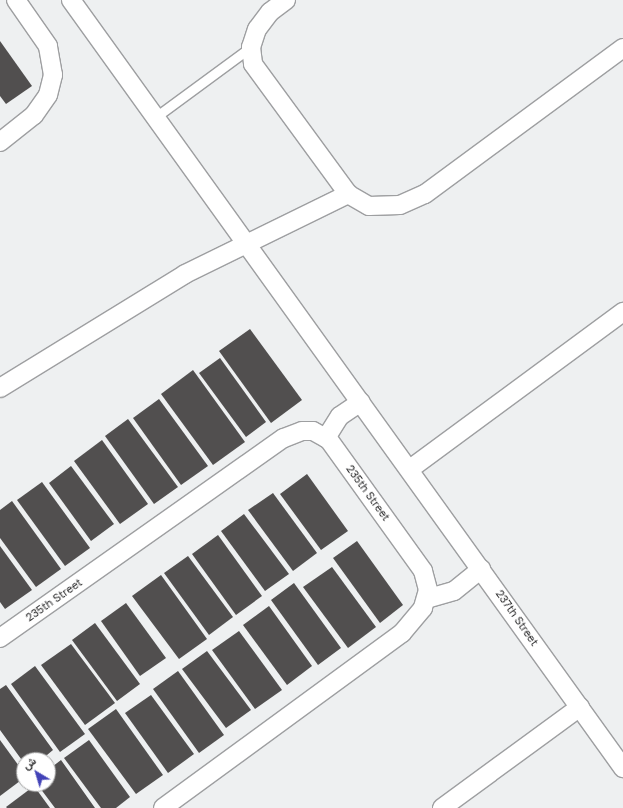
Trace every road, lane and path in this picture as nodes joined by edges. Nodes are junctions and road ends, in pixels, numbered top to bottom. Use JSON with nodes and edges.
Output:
{"nodes":[{"id":1,"x":16,"y":0,"type":"edge"},
{"id":2,"x":71,"y":0,"type":"edge"},
{"id":3,"x":286,"y":0,"type":"edge"},
{"id":4,"x":251,"y":47,"type":"junction"},
{"id":5,"x":623,"y":48,"type":"edge"},
{"id":6,"x":157,"y":116,"type":"junction"},
{"id":7,"x":0,"y":142,"type":"edge"},
{"id":8,"x":348,"y":194,"type":"junction"},
{"id":9,"x":247,"y":244,"type":"junction"},
{"id":10,"x":623,"y":312,"type":"edge"},
{"id":11,"x":0,"y":388,"type":"edge"},
{"id":12,"x":361,"y":402,"type":"junction"},
{"id":13,"x":326,"y":438,"type":"junction"},
{"id":14,"x":410,"y":469,"type":"junction"},
{"id":15,"x":481,"y":569,"type":"junction"},
{"id":16,"x":426,"y":599,"type":"junction"},
{"id":17,"x":0,"y":638,"type":"edge"},
{"id":18,"x":580,"y":707,"type":"junction"},
{"id":19,"x":623,"y":768,"type":"edge"},
{"id":20,"x":163,"y":808,"type":"edge"},
{"id":21,"x":442,"y":808,"type":"edge"}],
"edges":[{"from":1,"to":7,"type":"street"},
{"from":2,"to":6,"type":"street","name":"237th Street"},
{"from":3,"to":4,"type":"street"},
{"from":4,"to":6,"type":"lane"},
{"from":4,"to":8,"type":"street"},
{"from":5,"to":8,"type":"street"},
{"from":6,"to":9,"type":"street","name":"237th Street"},
{"from":8,"to":9,"type":"street"},
{"from":9,"to":11,"type":"street"},
{"from":9,"to":12,"type":"street","name":"237th Street"},
{"from":10,"to":14,"type":"street"},
{"from":12,"to":13,"type":"street"},
{"from":12,"to":14,"type":"street","name":"237th Street"},
{"from":13,"to":16,"type":"street","name":"235th Street"},
{"from":13,"to":17,"type":"street","name":"235th Street"},
{"from":14,"to":15,"type":"street","name":"237th Street"},
{"from":15,"to":16,"type":"street"},
{"from":15,"to":18,"type":"street","name":"237th Street"},
{"from":16,"to":20,"type":"street","name":"235th Street"},
{"from":18,"to":19,"type":"street","name":"237th Street"},
{"from":18,"to":21,"type":"street"}]}
